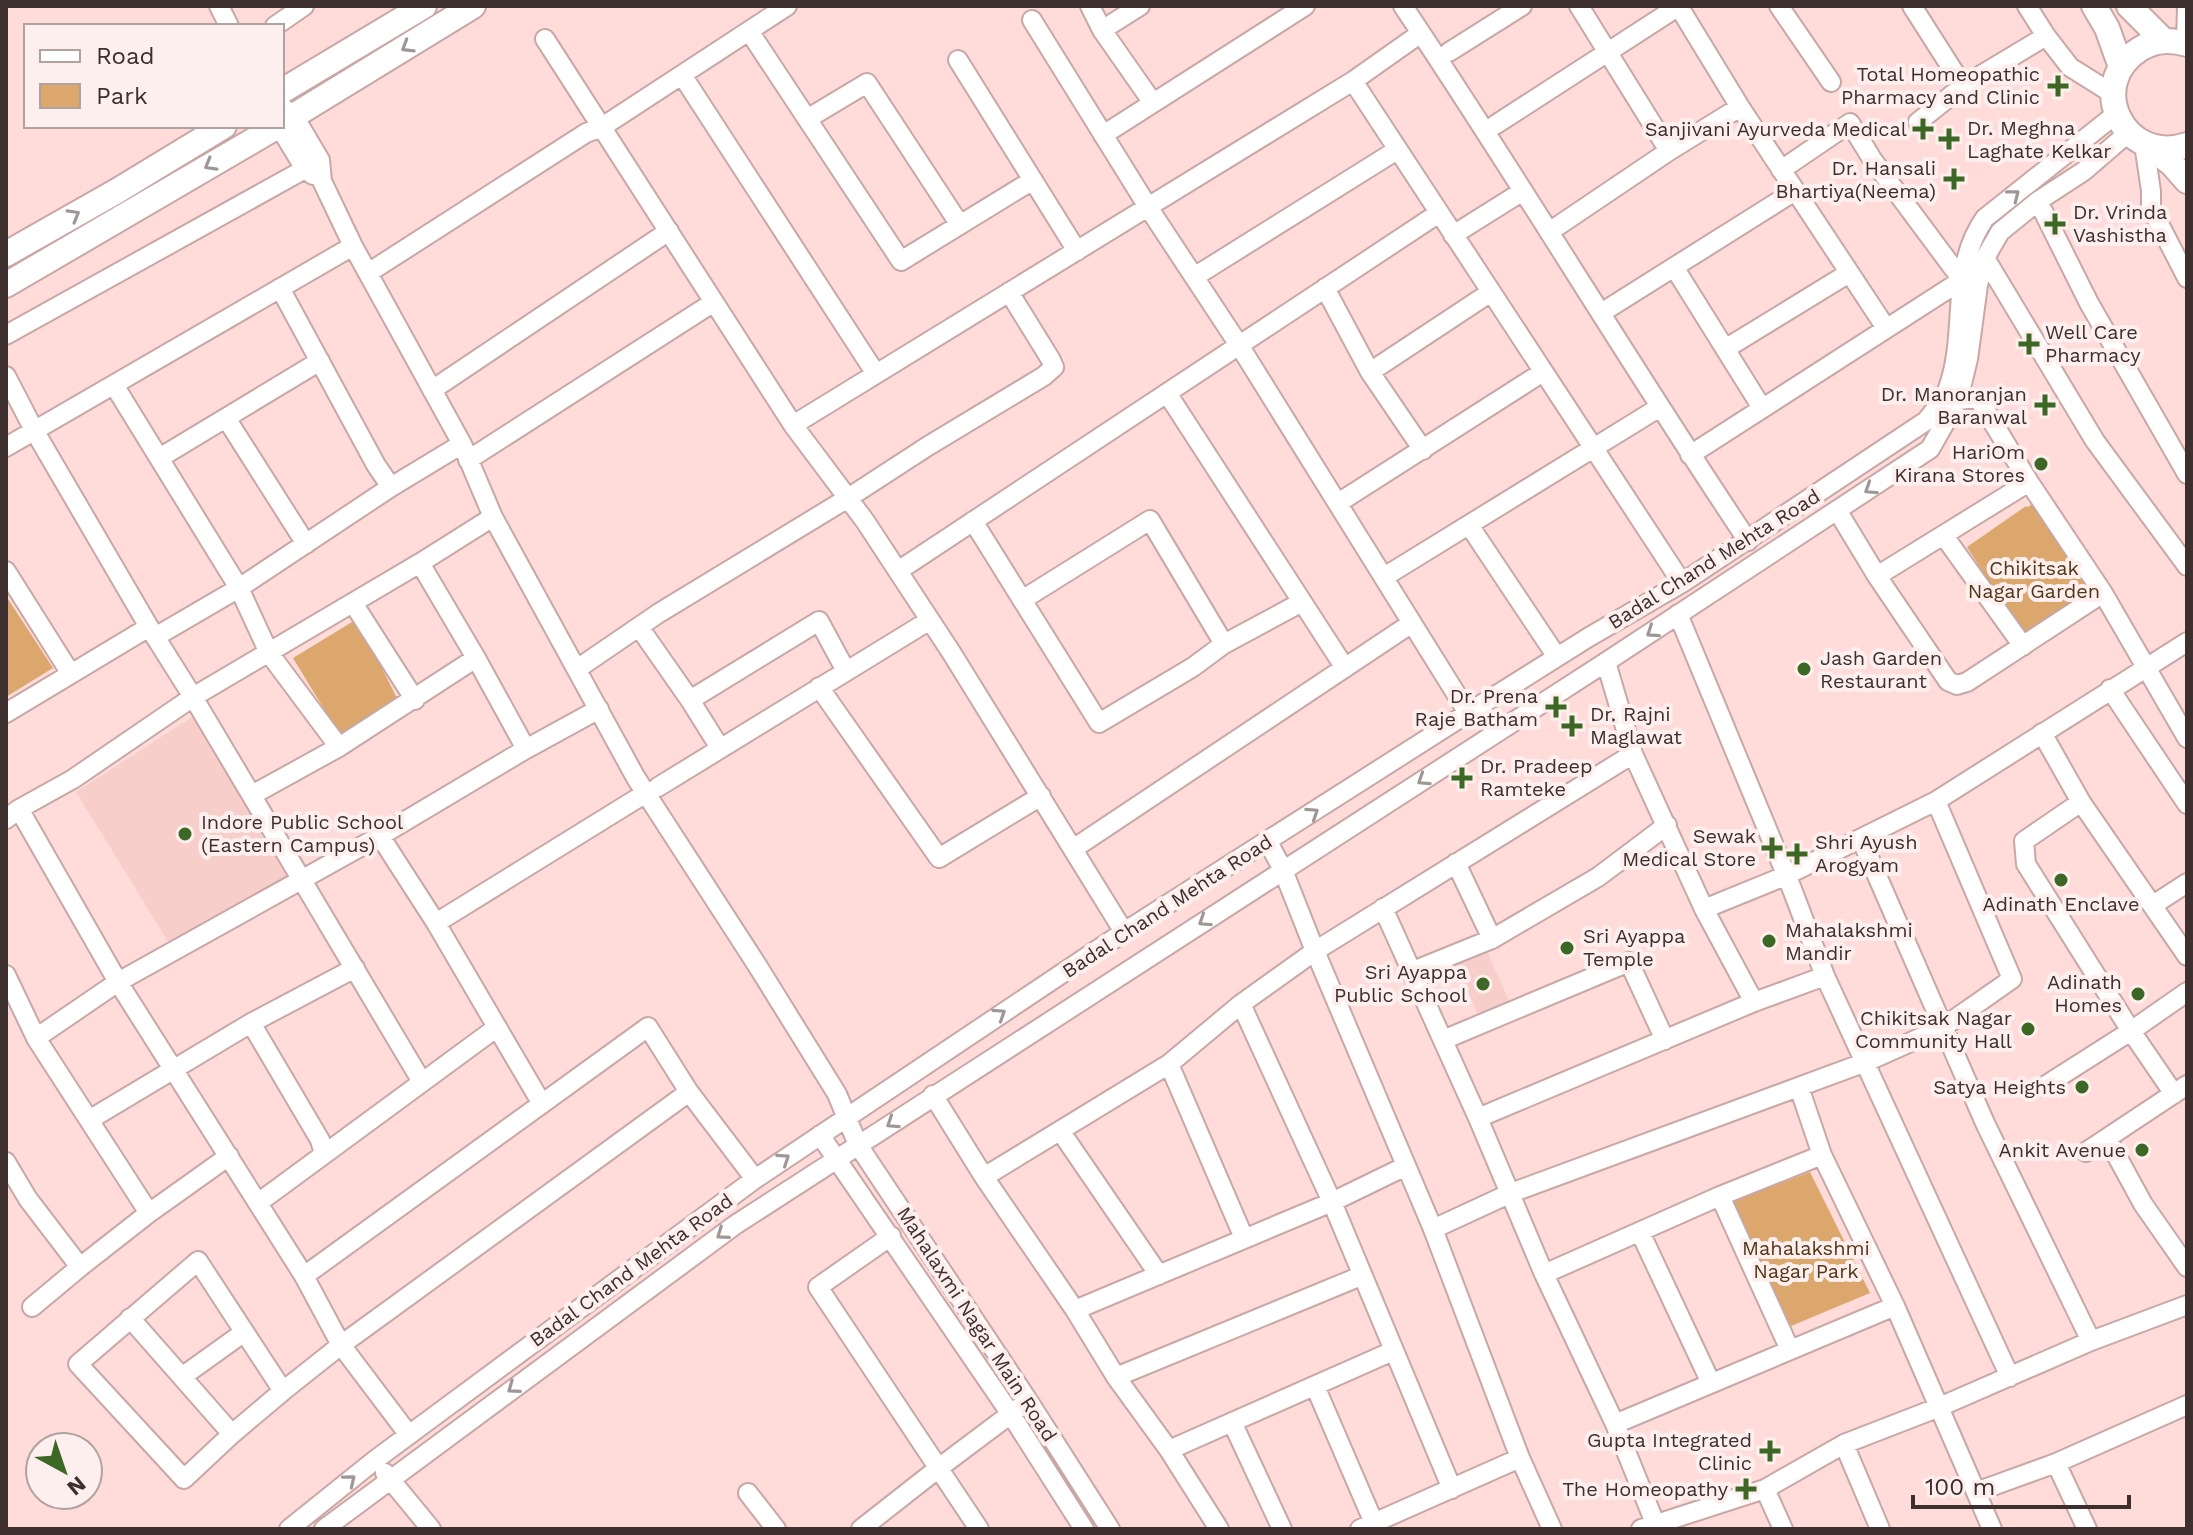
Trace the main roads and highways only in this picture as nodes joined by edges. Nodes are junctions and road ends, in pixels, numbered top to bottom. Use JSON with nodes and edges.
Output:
{"nodes":[{"id":1,"x":424,"y":6,"type":"edge"},
{"id":2,"x":473,"y":6,"type":"edge"},
{"id":3,"x":2094,"y":6,"type":"edge"},
{"id":4,"x":2129,"y":6,"type":"edge"},
{"id":5,"x":2179,"y":43,"type":"edge"},
{"id":6,"x":2121,"y":67,"type":"junction"},
{"id":7,"x":284,"y":90,"type":"edge"},
{"id":8,"x":284,"y":119,"type":"edge"},
{"id":9,"x":2130,"y":126,"type":"junction"},
{"id":10,"x":221,"y":128,"type":"edge"},
{"id":11,"x":270,"y":128,"type":"edge"},
{"id":12,"x":2187,"y":145,"type":"edge"},
{"id":13,"x":2187,"y":181,"type":"edge"},
{"id":14,"x":6,"y":254,"type":"edge"},
{"id":15,"x":6,"y":285,"type":"edge"}],
"edges":[{"from":1,"to":7,"type":"main road"},
{"from":2,"to":8,"type":"main road","one_way":true},
{"from":3,"to":6,"type":"main road"},
{"from":4,"to":5,"type":"main road"},
{"from":5,"to":6,"type":"main road"},
{"from":6,"to":9,"type":"main road"},
{"from":9,"to":12,"type":"main road"},
{"from":9,"to":13,"type":"main road"},
{"from":14,"to":10,"type":"main road","one_way":true},
{"from":11,"to":15,"type":"main road","one_way":true}]}
